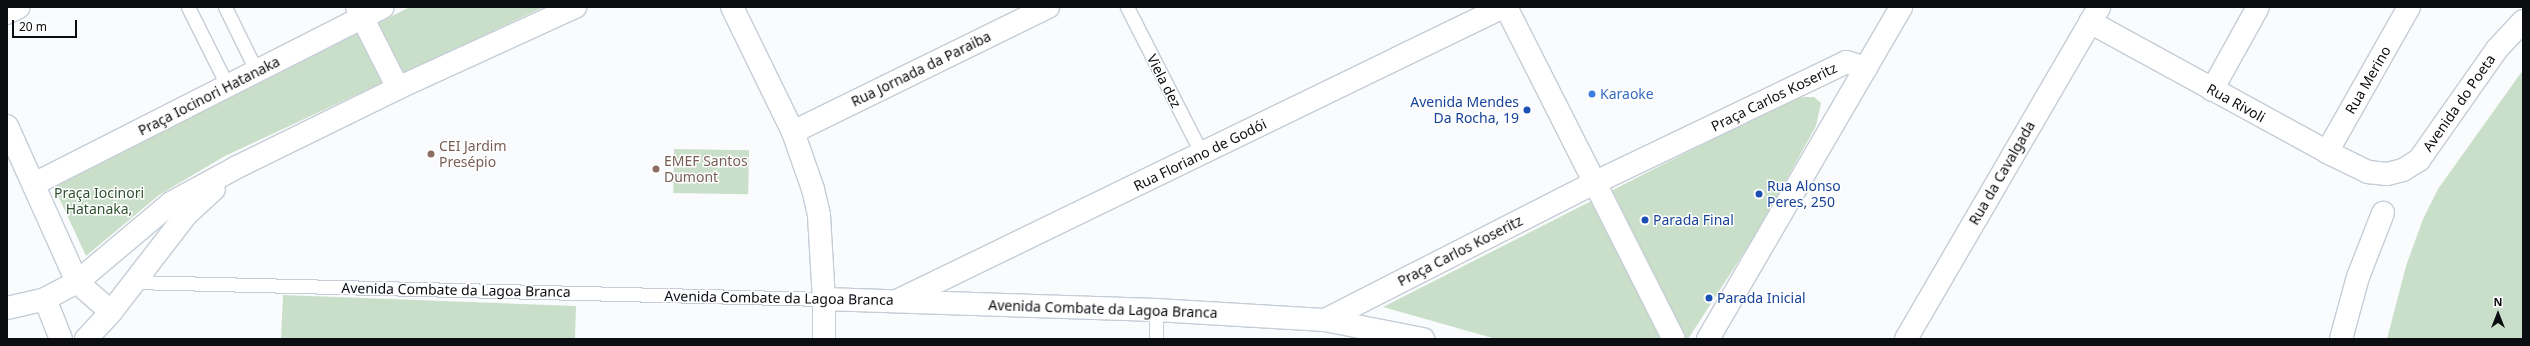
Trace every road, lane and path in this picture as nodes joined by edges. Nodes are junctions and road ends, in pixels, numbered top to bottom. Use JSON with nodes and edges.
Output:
{"nodes":[{"id":1,"x":19,"y":7,"type":"edge"},
{"id":2,"x":188,"y":7,"type":"edge"},
{"id":3,"x":225,"y":7,"type":"edge"},
{"id":4,"x":382,"y":7,"type":"edge"},
{"id":5,"x":575,"y":7,"type":"edge"},
{"id":6,"x":732,"y":7,"type":"edge"},
{"id":7,"x":1048,"y":7,"type":"edge"},
{"id":8,"x":1127,"y":7,"type":"edge"},
{"id":9,"x":1503,"y":7,"type":"edge"},
{"id":10,"x":1506,"y":7,"type":"edge"},
{"id":11,"x":1901,"y":7,"type":"edge"},
{"id":12,"x":2258,"y":7,"type":"edge"},
{"id":13,"x":2409,"y":7,"type":"edge"},
{"id":14,"x":359,"y":12,"type":"edge"},
{"id":15,"x":7,"y":13,"type":"edge"},
{"id":16,"x":2094,"y":14,"type":"edge"},
{"id":17,"x":2523,"y":21,"type":"edge"},
{"id":18,"x":1866,"y":68,"type":"junction"},
{"id":19,"x":257,"y":72,"type":"junction"},
{"id":20,"x":228,"y":87,"type":"junction"},
{"id":21,"x":398,"y":88,"type":"junction"},
{"id":22,"x":2212,"y":90,"type":"junction"},
{"id":23,"x":7,"y":126,"type":"edge"},
{"id":24,"x":793,"y":132,"type":"junction"},
{"id":25,"x":2327,"y":152,"type":"junction"},
{"id":26,"x":1202,"y":154,"type":"junction"},
{"id":27,"x":237,"y":167,"type":"junction"},
{"id":28,"x":2387,"y":174,"type":"joint"},
{"id":29,"x":1594,"y":183,"type":"junction"},
{"id":30,"x":34,"y":184,"type":"junction"},
{"id":31,"x":2383,"y":213,"type":"dead end"},
{"id":32,"x":77,"y":282,"type":"junction"},
{"id":33,"x":133,"y":282,"type":"junction"},
{"id":34,"x":45,"y":299,"type":"junction"},
{"id":35,"x":824,"y":299,"type":"junction"},
{"id":36,"x":897,"y":301,"type":"junction"},
{"id":37,"x":7,"y":308,"type":"edge"},
{"id":38,"x":1156,"y":310,"type":"junction"},
{"id":39,"x":111,"y":312,"type":"junction"},
{"id":40,"x":1325,"y":320,"type":"junction"},
{"id":41,"x":61,"y":339,"type":"edge"},
{"id":42,"x":86,"y":339,"type":"edge"},
{"id":43,"x":824,"y":339,"type":"edge"},
{"id":44,"x":1156,"y":339,"type":"edge"},
{"id":45,"x":1424,"y":339,"type":"edge"},
{"id":46,"x":1674,"y":339,"type":"edge"},
{"id":47,"x":1708,"y":339,"type":"edge"},
{"id":48,"x":1906,"y":339,"type":"edge"},
{"id":49,"x":2340,"y":339,"type":"edge"}],
"edges":[{"from":1,"to":15,"type":"street"},
{"from":2,"to":20,"type":"lane"},
{"from":3,"to":19,"type":"lane"},
{"from":4,"to":14,"type":"street","name":"Praça Iocinori Hatanaka"},
{"from":5,"to":21,"type":"street"},
{"from":6,"to":24,"type":"street"},
{"from":7,"to":24,"type":"street","name":"Rua Jornada da Paraiba"},
{"from":8,"to":26,"type":"lane","name":"Viela dez"},
{"from":9,"to":26,"type":"street","name":"Rua Floriano de Godói"},
{"from":10,"to":29,"type":"street"},
{"from":11,"to":18,"type":"street"},
{"from":12,"to":22,"type":"street"},
{"from":13,"to":25,"type":"street","name":"Rua Merino"},
{"from":14,"to":19,"type":"street","name":"Praça Iocinori Hatanaka"},
{"from":14,"to":21,"type":"street"},
{"from":16,"to":22,"type":"street","name":"Rua Rivoli"},
{"from":16,"to":48,"type":"street","name":"Rua da Cavalgada"},
{"from":17,"to":28,"type":"street","name":"Avenida do Poeta"},
{"from":18,"to":29,"type":"street","name":"Praça Carlos Koseritz"},
{"from":18,"to":47,"type":"street","name":"Praça Carlos Koseritz"},
{"from":19,"to":20,"type":"street","name":"Praça Iocinori Hatanaka"},
{"from":20,"to":30,"type":"street","name":"Praça Iocinori Hatanaka"},
{"from":21,"to":27,"type":"street"},
{"from":22,"to":25,"type":"street","name":"Rua Rivoli"},
{"from":23,"to":30,"type":"street"},
{"from":24,"to":35,"type":"street"},
{"from":25,"to":28,"type":"street","name":"Rua Rivoli"},
{"from":26,"to":36,"type":"street","name":"Rua Floriano de Godói"},
{"from":27,"to":32,"type":"street"},
{"from":27,"to":33,"type":"street"},
{"from":29,"to":40,"type":"street","name":"Praça Carlos Koseritz"},
{"from":29,"to":46,"type":"street"},
{"from":30,"to":32,"type":"street"},
{"from":31,"to":49,"type":"street"},
{"from":32,"to":34,"type":"street"},
{"from":32,"to":39,"type":"street"},
{"from":33,"to":35,"type":"lane","name":"Avenida Combate da Lagoa Branca"},
{"from":33,"to":39,"type":"street"},
{"from":34,"to":37,"type":"street"},
{"from":34,"to":41,"type":"street"},
{"from":35,"to":36,"type":"street","name":"Avenida Combate da Lagoa Branca"},
{"from":35,"to":43,"type":"street"},
{"from":36,"to":38,"type":"street","name":"Avenida Combate da Lagoa Branca"},
{"from":38,"to":40,"type":"street","name":"Avenida Combate da Lagoa Branca"},
{"from":38,"to":44,"type":"lane"},
{"from":39,"to":42,"type":"street"},
{"from":40,"to":45,"type":"street","name":"Avenida Combate da Lagoa Branca"}]}
